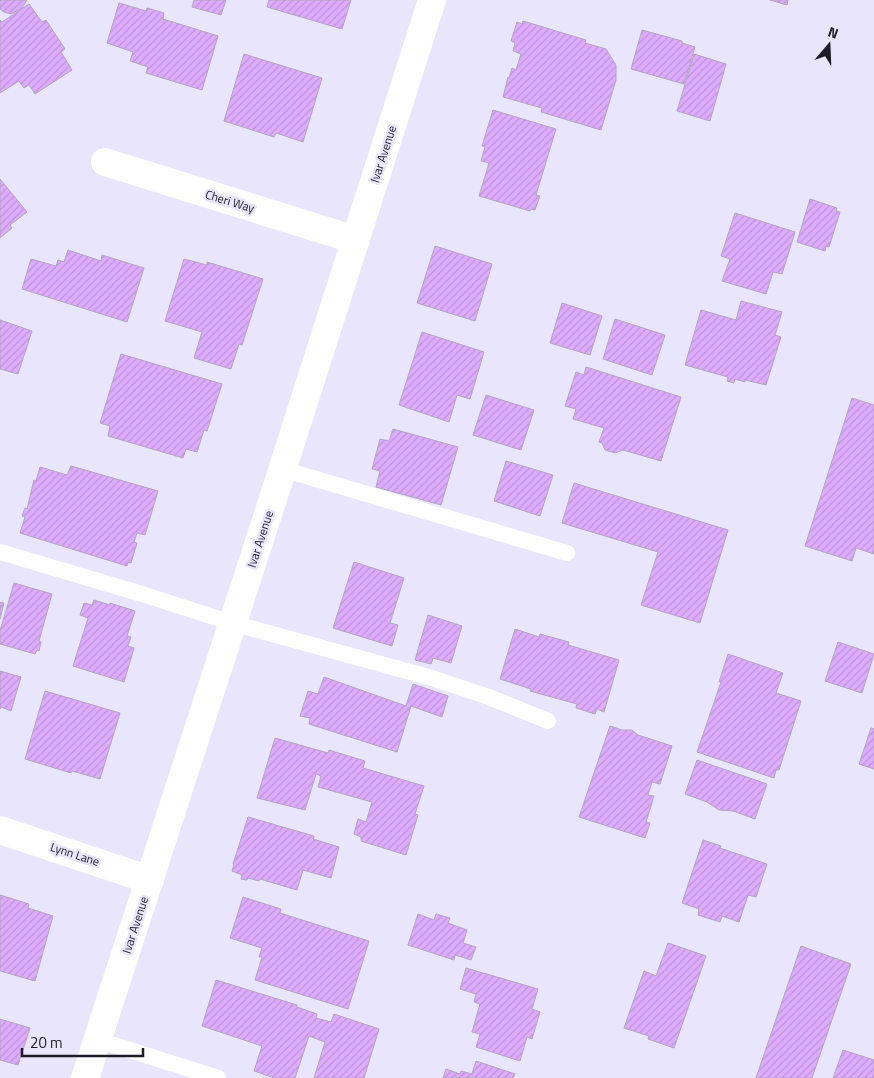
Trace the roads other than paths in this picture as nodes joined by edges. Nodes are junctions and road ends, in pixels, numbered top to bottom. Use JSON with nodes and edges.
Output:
{"nodes":[{"id":1,"x":432,"y":0,"type":"edge"},
{"id":2,"x":105,"y":162,"type":"dead end"},
{"id":3,"x":356,"y":240,"type":"junction"},
{"id":4,"x":282,"y":469,"type":"junction"},
{"id":5,"x":0,"y":552,"type":"edge"},
{"id":6,"x":567,"y":553,"type":"dead end"},
{"id":7,"x":232,"y":623,"type":"junction"},
{"id":8,"x":548,"y":721,"type":"dead end"},
{"id":9,"x":0,"y":830,"type":"edge"},
{"id":10,"x":150,"y":880,"type":"junction"},
{"id":11,"x":98,"y":1040,"type":"junction"},
{"id":12,"x":85,"y":1078,"type":"edge"},
{"id":13,"x":218,"y":1078,"type":"edge"}],
"edges":[{"from":1,"to":3,"type":"street","name":"Ivar Avenue"},
{"from":2,"to":3,"type":"street","name":"Cheri Way"},
{"from":3,"to":4,"type":"street","name":"Ivar Avenue"},
{"from":4,"to":6,"type":"lane"},
{"from":4,"to":7,"type":"street","name":"Ivar Avenue"},
{"from":5,"to":7,"type":"lane"},
{"from":7,"to":8,"type":"lane"},
{"from":7,"to":10,"type":"street","name":"Ivar Avenue"},
{"from":9,"to":10,"type":"street","name":"Lynn Lane"},
{"from":10,"to":11,"type":"street","name":"Ivar Avenue"},
{"from":11,"to":12,"type":"street","name":"Ivar Avenue"},
{"from":11,"to":13,"type":"lane"}]}
